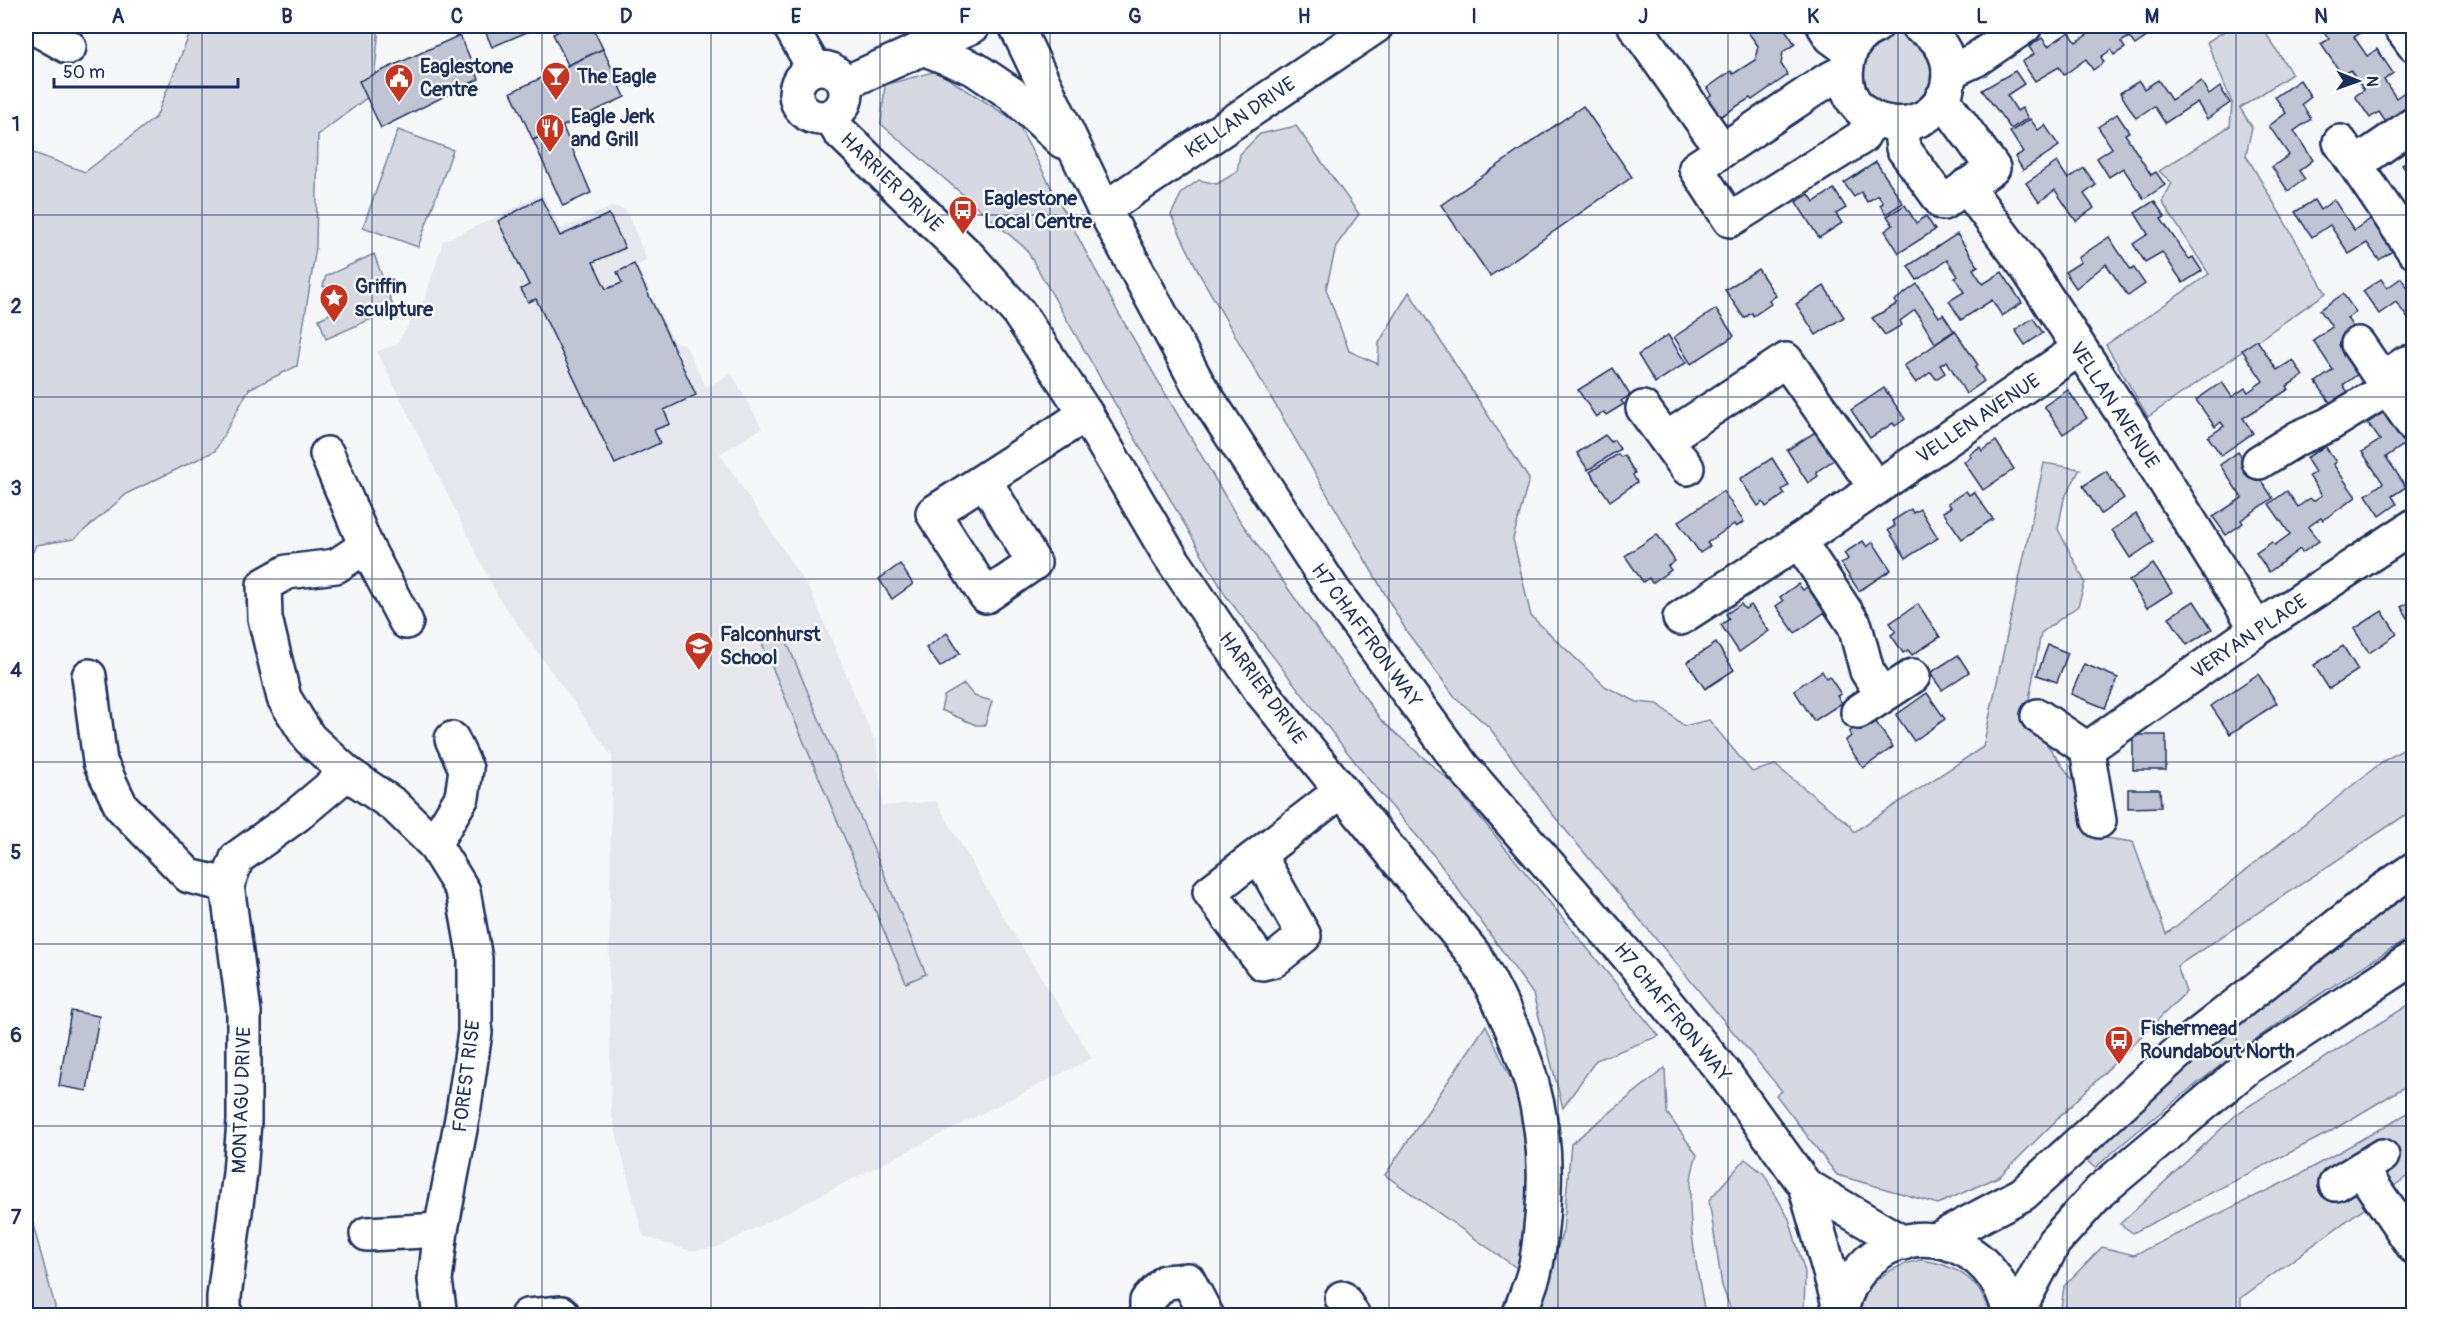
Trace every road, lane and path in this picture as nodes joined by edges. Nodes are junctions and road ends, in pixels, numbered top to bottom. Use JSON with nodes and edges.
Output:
{"nodes":[{"id":1,"x":32,"y":26,"type":"edge"},
{"id":2,"x":790,"y":26,"type":"edge"},
{"id":3,"x":973,"y":26,"type":"edge"},
{"id":4,"x":1016,"y":26,"type":"edge"},
{"id":5,"x":1376,"y":26,"type":"edge"},
{"id":6,"x":1635,"y":26,"type":"edge"},
{"id":7,"x":1824,"y":26,"type":"edge"},
{"id":8,"x":1876,"y":26,"type":"edge"},
{"id":9,"x":1917,"y":26,"type":"edge"},
{"id":10,"x":2025,"y":26,"type":"edge"},
{"id":11,"x":2400,"y":26,"type":"edge"},
{"id":12,"x":2414,"y":45,"type":"edge"},
{"id":13,"x":69,"y":47,"type":"dead end"},
{"id":14,"x":923,"y":48,"type":"junction"},
{"id":15,"x":1847,"y":62,"type":"junction"},
{"id":16,"x":814,"y":68,"type":"junction"},
{"id":17,"x":845,"y":82,"type":"junction"},
{"id":18,"x":1946,"y":85,"type":"junction"},
{"id":19,"x":831,"y":117,"type":"junction"},
{"id":20,"x":1886,"y":122,"type":"junction"},
{"id":21,"x":2414,"y":124,"type":"edge"},
{"id":22,"x":1722,"y":150,"type":"junction"},
{"id":23,"x":1078,"y":157,"type":"junction"},
{"id":24,"x":1966,"y":186,"type":"junction"},
{"id":25,"x":1104,"y":209,"type":"junction"},
{"id":26,"x":2414,"y":251,"type":"edge"},
{"id":27,"x":2358,"y":344,"type":"dead end"},
{"id":28,"x":2079,"y":349,"type":"junction"},
{"id":29,"x":2391,"y":377,"type":"junction"},
{"id":30,"x":1643,"y":408,"type":"dead end"},
{"id":31,"x":1086,"y":414,"type":"junction"},
{"id":32,"x":2414,"y":426,"type":"edge"},
{"id":33,"x":1666,"y":439,"type":"junction"},
{"id":34,"x":327,"y":454,"type":"dead end"},
{"id":35,"x":2259,"y":462,"type":"dead end"},
{"id":36,"x":1687,"y":468,"type":"dead end"},
{"id":37,"x":985,"y":481,"type":"dead end"},
{"id":38,"x":1876,"y":488,"type":"junction"},
{"id":39,"x":2414,"y":526,"type":"edge"},
{"id":40,"x":1799,"y":541,"type":"junction"},
{"id":41,"x":366,"y":546,"type":"junction"},
{"id":42,"x":1680,"y":618,"type":"dead end"},
{"id":43,"x":406,"y":622,"type":"dead end"},
{"id":44,"x":2257,"y":629,"type":"junction"},
{"id":45,"x":89,"y":676,"type":"dead end"},
{"id":46,"x":1913,"y":676,"type":"dead end"},
{"id":47,"x":2038,"y":716,"type":"dead end"},
{"id":48,"x":452,"y":739,"type":"dead end"},
{"id":49,"x":2086,"y":749,"type":"junction"},
{"id":50,"x":347,"y":773,"type":"junction"},
{"id":51,"x":1341,"y":791,"type":"junction"},
{"id":52,"x":2099,"y":821,"type":"dead end"},
{"id":53,"x":434,"y":844,"type":"junction"},
{"id":54,"x":1259,"y":855,"type":"dead end"},
{"id":55,"x":2414,"y":869,"type":"edge"},
{"id":56,"x":227,"y":885,"type":"junction"},
{"id":57,"x":2414,"y":958,"type":"edge"},
{"id":58,"x":2360,"y":1170,"type":"dead end"},
{"id":59,"x":1805,"y":1185,"type":"junction"},
{"id":60,"x":441,"y":1230,"type":"junction"},
{"id":61,"x":367,"y":1234,"type":"dead end"},
{"id":62,"x":1936,"y":1240,"type":"junction"},
{"id":63,"x":1903,"y":1243,"type":"junction"},
{"id":64,"x":2414,"y":1247,"type":"edge"},
{"id":65,"x":562,"y":1313,"type":"dead end"},
{"id":66,"x":1841,"y":1313,"type":"edge"},
{"id":67,"x":224,"y":1316,"type":"edge"},
{"id":68,"x":440,"y":1316,"type":"edge"},
{"id":69,"x":527,"y":1316,"type":"edge"},
{"id":70,"x":1147,"y":1316,"type":"edge"},
{"id":71,"x":1207,"y":1316,"type":"edge"},
{"id":72,"x":1519,"y":1316,"type":"edge"},
{"id":73,"x":2010,"y":1316,"type":"edge"},
{"id":74,"x":2015,"y":1316,"type":"edge"}],
"edges":[{"from":1,"to":13,"type":"street"},
{"from":2,"to":16,"type":"street"},
{"from":3,"to":14,"type":"street"},
{"from":4,"to":23,"type":"street","name":"H7 CHAFFRON WAY"},
{"from":5,"to":25,"type":"street","name":"KELLAN DRIVE"},
{"from":6,"to":22,"type":"street"},
{"from":7,"to":15,"type":"street"},
{"from":8,"to":15,"type":"street"},
{"from":9,"to":18,"type":"street"},
{"from":10,"to":18,"type":"street"},
{"from":11,"to":12,"type":"street"},
{"from":14,"to":17,"type":"street"},
{"from":14,"to":23,"type":"street"},
{"from":15,"to":20,"type":"street"},
{"from":15,"to":22,"type":"street"},
{"from":16,"to":17,"type":"street"},
{"from":16,"to":19,"type":"street"},
{"from":17,"to":19,"type":"street"},
{"from":18,"to":20,"type":"street"},
{"from":18,"to":24,"type":"street"},
{"from":19,"to":31,"type":"street","name":"HARRIER DRIVE"},
{"from":20,"to":22,"type":"street"},
{"from":20,"to":24,"type":"street"},
{"from":21,"to":26,"type":"street"},
{"from":23,"to":25,"type":"street","name":"H7 CHAFFRON WAY"},
{"from":24,"to":28,"type":"street","name":"VELLAN AVENUE"},
{"from":25,"to":59,"type":"street","name":"H7 CHAFFRON WAY"},
{"from":27,"to":29,"type":"street"},
{"from":28,"to":38,"type":"street","name":"VELLEN AVENUE"},
{"from":28,"to":44,"type":"street","name":"VELLAN AVENUE"},
{"from":29,"to":32,"type":"street"},
{"from":29,"to":35,"type":"street"},
{"from":30,"to":33,"type":"street"},
{"from":31,"to":37,"type":"street"},
{"from":31,"to":51,"type":"street","name":"HARRIER DRIVE"},
{"from":33,"to":36,"type":"street"},
{"from":33,"to":38,"type":"street"},
{"from":34,"to":41,"type":"street"},
{"from":38,"to":40,"type":"street","name":"VELLEN AVENUE"},
{"from":39,"to":44,"type":"street","name":"VERYAN PLACE"},
{"from":40,"to":42,"type":"street","name":"VELLEN AVENUE"},
{"from":40,"to":46,"type":"street"},
{"from":41,"to":43,"type":"street"},
{"from":41,"to":50,"type":"street","name":"FOREST RISE"},
{"from":44,"to":49,"type":"street","name":"VERYAN PLACE"},
{"from":45,"to":56,"type":"street"},
{"from":47,"to":49,"type":"street"},
{"from":48,"to":53,"type":"street"},
{"from":49,"to":52,"type":"street"},
{"from":50,"to":53,"type":"street","name":"FOREST RISE"},
{"from":50,"to":56,"type":"street","name":"MONTAGU DRIVE"},
{"from":51,"to":54,"type":"street"},
{"from":51,"to":72,"type":"street","name":"HARRIER DRIVE"},
{"from":53,"to":60,"type":"street","name":"FOREST RISE"},
{"from":55,"to":62,"type":"street"},
{"from":56,"to":67,"type":"street","name":"MONTAGU DRIVE"},
{"from":57,"to":74,"type":"street"},
{"from":58,"to":64,"type":"street"},
{"from":59,"to":63,"type":"street","name":"H7 CHAFFRON WAY"},
{"from":59,"to":66,"type":"street","name":"H7 CHAFFRON WAY"},
{"from":60,"to":61,"type":"street"},
{"from":60,"to":68,"type":"street","name":"FOREST RISE"},
{"from":62,"to":63,"type":"street"},
{"from":62,"to":73,"type":"street"},
{"from":63,"to":66,"type":"street"},
{"from":65,"to":69,"type":"street"},
{"from":70,"to":71,"type":"street"}]}
